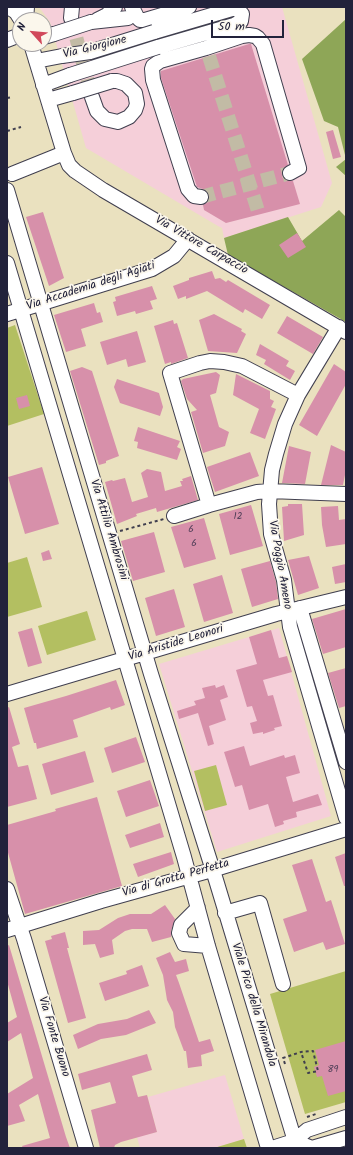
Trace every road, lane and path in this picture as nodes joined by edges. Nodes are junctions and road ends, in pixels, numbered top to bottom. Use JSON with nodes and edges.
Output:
{"nodes":[{"id":1,"x":115,"y":7,"type":"edge"},
{"id":2,"x":189,"y":7,"type":"edge"},
{"id":3,"x":130,"y":12,"type":"edge"},
{"id":4,"x":236,"y":13,"type":"edge"},
{"id":5,"x":159,"y":16,"type":"junction"},
{"id":6,"x":91,"y":22,"type":"junction"},
{"id":7,"x":154,"y":32,"type":"junction"},
{"id":8,"x":52,"y":34,"type":"edge"},
{"id":9,"x":235,"y":38,"type":"junction"},
{"id":10,"x":158,"y":47,"type":"junction"},
{"id":11,"x":33,"y":52,"type":"edge"},
{"id":12,"x":172,"y":58,"type":"junction"},
{"id":13,"x":36,"y":61,"type":"junction"},
{"id":14,"x":43,"y":85,"type":"junction"},
{"id":15,"x":12,"y":97,"type":"dead end"},
{"id":16,"x":92,"y":97,"type":"tunnel mouth"},
{"id":17,"x":7,"y":98,"type":"edge"},
{"id":18,"x":48,"y":100,"type":"junction"},
{"id":19,"x":21,"y":127,"type":"dead end"},
{"id":20,"x":7,"y":131,"type":"edge"},
{"id":21,"x":64,"y":153,"type":"junction"},
{"id":22,"x":290,"y":173,"type":"dead end"},
{"id":23,"x":12,"y":174,"type":"dead end"},
{"id":24,"x":7,"y":190,"type":"edge"},
{"id":25,"x":201,"y":197,"type":"dead end"},
{"id":26,"x":188,"y":239,"type":"junction"},
{"id":27,"x":7,"y":264,"type":"edge"},
{"id":28,"x":41,"y":303,"type":"junction"},
{"id":29,"x":21,"y":309,"type":"junction"},
{"id":30,"x":7,"y":314,"type":"edge"},
{"id":31,"x":342,"y":329,"type":"edge"},
{"id":32,"x":298,"y":395,"type":"junction"},
{"id":33,"x":270,"y":491,"type":"junction"},
{"id":34,"x":346,"y":494,"type":"edge"},
{"id":35,"x":209,"y":505,"type":"junction"},
{"id":36,"x":174,"y":516,"type":"joint"},
{"id":37,"x":126,"y":529,"type":"dead end"},
{"id":38,"x":346,"y":597,"type":"edge"},
{"id":39,"x":294,"y":610,"type":"junction"},
{"id":40,"x":305,"y":624,"type":"junction"},
{"id":41,"x":290,"y":627,"type":"junction"},
{"id":42,"x":145,"y":653,"type":"junction"},
{"id":43,"x":125,"y":659,"type":"junction"},
{"id":44,"x":7,"y":694,"type":"edge"},
{"id":45,"x":346,"y":762,"type":"edge"},
{"id":46,"x":345,"y":811,"type":"edge"},
{"id":47,"x":346,"y":829,"type":"edge"},
{"id":48,"x":212,"y":870,"type":"junction"},
{"id":49,"x":189,"y":876,"type":"junction"},
{"id":50,"x":7,"y":889,"type":"edge"},
{"id":51,"x":198,"y":908,"type":"junction"},
{"id":52,"x":225,"y":913,"type":"junction"},
{"id":53,"x":13,"y":928,"type":"edge"},
{"id":54,"x":208,"y":946,"type":"junction"},
{"id":55,"x":283,"y":984,"type":"dead end"},
{"id":56,"x":301,"y":1052,"type":"junction"},
{"id":57,"x":285,"y":1064,"type":"dead end"},
{"id":58,"x":346,"y":1117,"type":"edge"},
{"id":59,"x":346,"y":1138,"type":"edge"},
{"id":60,"x":295,"y":1145,"type":"edge"},
{"id":61,"x":86,"y":1148,"type":"edge"},
{"id":62,"x":268,"y":1148,"type":"edge"},
{"id":63,"x":272,"y":1148,"type":"edge"}],
"edges":[{"from":1,"to":6,"type":"street"},
{"from":2,"to":5,"type":"street"},
{"from":3,"to":5,"type":"street"},
{"from":3,"to":6,"type":"street"},
{"from":4,"to":7,"type":"street","name":"Via Giorgione"},
{"from":4,"to":9,"type":"street"},
{"from":4,"to":10,"type":"street","name":"Via Giorgione"},
{"from":5,"to":7,"type":"street"},
{"from":6,"to":8,"type":"street","bridge":true},
{"from":7,"to":10,"type":"street"},
{"from":7,"to":13,"type":"street","name":"Via Giorgione","bridge":true},
{"from":9,"to":12,"type":"street"},
{"from":9,"to":22,"type":"street"},
{"from":10,"to":12,"type":"street"},
{"from":10,"to":14,"type":"street","name":"Via Giorgione","bridge":true},
{"from":11,"to":13,"type":"street","name":"Via Vittore Carpaccio"},
{"from":12,"to":25,"type":"street"},
{"from":13,"to":14,"type":"street","name":"Via Vittore Carpaccio"},
{"from":14,"to":18,"type":"street","name":"Via Vittore Carpaccio"},
{"from":15,"to":17,"type":"path"},
{"from":16,"to":18,"type":"street","bridge":true},
{"from":18,"to":21,"type":"street","name":"Via Vittore Carpaccio"},
{"from":19,"to":20,"type":"path"},
{"from":21,"to":23,"type":"street"},
{"from":21,"to":26,"type":"street","name":"Via Vittore Carpaccio"},
{"from":24,"to":28,"type":"street","name":"Via Attilio Ambrosini"},
{"from":26,"to":28,"type":"street","name":"Via Accademia degli Agiati"},
{"from":26,"to":31,"type":"street","name":"Via Vittore Carpaccio"},
{"from":27,"to":29,"type":"street","name":"Via Attilio Ambrosini"},
{"from":28,"to":29,"type":"street","name":"Via Accademia degli Agiati"},
{"from":28,"to":42,"type":"street","name":"Via Attilio Ambrosini"},
{"from":29,"to":30,"type":"street","name":"Via Accademia degli Agiati"},
{"from":29,"to":43,"type":"street","name":"Via Attilio Ambrosini"},
{"from":31,"to":32,"type":"street","name":"Via Poggio Ameno"},
{"from":32,"to":33,"type":"street","name":"Via Poggio Ameno"},
{"from":32,"to":35,"type":"street"},
{"from":33,"to":34,"type":"street"},
{"from":33,"to":35,"type":"street"},
{"from":33,"to":39,"type":"street","name":"Via Poggio Ameno"},
{"from":35,"to":36,"type":"street"},
{"from":36,"to":37,"type":"path"},
{"from":38,"to":39,"type":"street","name":"Via Aristide Leonori"},
{"from":39,"to":40,"type":"street","name":"Via Poggio Ameno"},
{"from":39,"to":41,"type":"street","name":"Via Poggio Ameno"},
{"from":39,"to":42,"type":"street","name":"Via Aristide Leonori"},
{"from":40,"to":41,"type":"street","name":"Via Poggio Ameno"},
{"from":40,"to":45,"type":"street","name":"Via Poggio Ameno"},
{"from":41,"to":46,"type":"street","name":"Via Poggio Ameno"},
{"from":42,"to":43,"type":"street","name":"Via Aristide Leonori"},
{"from":42,"to":48,"type":"street","name":"Via Attilio Ambrosini"},
{"from":43,"to":44,"type":"street","name":"Via Aristide Leonori"},
{"from":43,"to":49,"type":"street","name":"Via Attilio Ambrosini"},
{"from":47,"to":48,"type":"street","name":"Via di Grotta Perfetta"},
{"from":48,"to":49,"type":"street","name":"Via di Grotta Perfetta"},
{"from":48,"to":52,"type":"street","name":"Viale Pico della Mirandola"},
{"from":49,"to":51,"type":"street"},
{"from":49,"to":53,"type":"street","name":"Via di Grotta Perfetta"},
{"from":50,"to":53,"type":"street","name":"Via Fonte Buono"},
{"from":51,"to":54,"type":"street"},
{"from":51,"to":54,"type":"street"},
{"from":52,"to":55,"type":"street"},
{"from":52,"to":60,"type":"street","name":"Viale Pico della Mirandola"},
{"from":53,"to":61,"type":"street","name":"Via Fonte Buono"},
{"from":54,"to":62,"type":"street"},
{"from":56,"to":56,"type":"path"},
{"from":56,"to":57,"type":"path"},
{"from":58,"to":60,"type":"street"},
{"from":59,"to":60,"type":"street"},
{"from":60,"to":63,"type":"street"}]}
